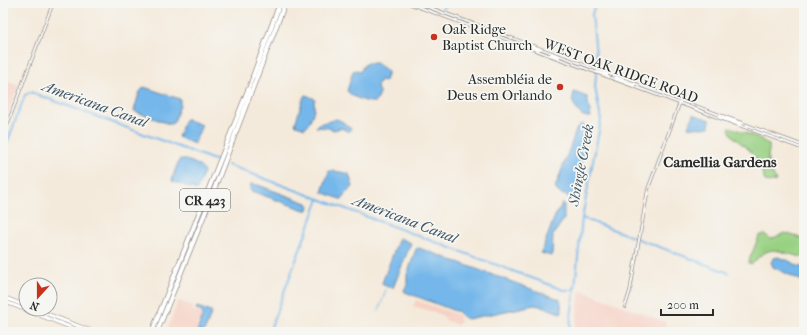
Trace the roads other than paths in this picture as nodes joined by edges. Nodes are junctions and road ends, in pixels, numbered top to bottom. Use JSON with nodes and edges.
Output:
{"nodes":[{"id":1,"x":53,"y":3,"type":"edge"},
{"id":2,"x":280,"y":3,"type":"edge"},
{"id":3,"x":285,"y":3,"type":"edge"},
{"id":4,"x":408,"y":3,"type":"edge"},
{"id":5,"x":413,"y":3,"type":"edge"},
{"id":6,"x":417,"y":3,"type":"edge"},
{"id":7,"x":477,"y":27,"type":"junction"},
{"id":8,"x":524,"y":46,"type":"junction"},
{"id":9,"x":540,"y":48,"type":"junction"},
{"id":10,"x":550,"y":55,"type":"junction"},
{"id":11,"x":562,"y":56,"type":"junction"},
{"id":12,"x":594,"y":70,"type":"junction"},
{"id":13,"x":608,"y":73,"type":"junction"},
{"id":14,"x":604,"y":74,"type":"junction"},
{"id":15,"x":253,"y":76,"type":"joint"},
{"id":16,"x":614,"y":79,"type":"junction"},
{"id":17,"x":638,"y":84,"type":"junction"},
{"id":18,"x":248,"y":90,"type":"junction"},
{"id":19,"x":249,"y":99,"type":"junction"},
{"id":20,"x":681,"y":100,"type":"junction"},
{"id":21,"x":680,"y":103,"type":"junction"},
{"id":22,"x":719,"y":118,"type":"junction"},
{"id":23,"x":741,"y":122,"type":"junction"},
{"id":24,"x":3,"y":136,"type":"edge"},
{"id":25,"x":797,"y":145,"type":"junction"},
{"id":26,"x":804,"y":147,"type":"edge"},
{"id":27,"x":206,"y":200,"type":"junction"},
{"id":28,"x":207,"y":208,"type":"junction"},
{"id":29,"x":3,"y":297,"type":"edge"},
{"id":30,"x":3,"y":301,"type":"edge"},
{"id":31,"x":18,"y":303,"type":"edge"},
{"id":32,"x":626,"y":307,"type":"dead end"},
{"id":33,"x":52,"y":317,"type":"edge"},
{"id":34,"x":82,"y":330,"type":"edge"},
{"id":35,"x":94,"y":332,"type":"edge"},
{"id":36,"x":152,"y":332,"type":"edge"},
{"id":37,"x":158,"y":332,"type":"edge"}],
"edges":[{"from":1,"to":24,"type":"street"},
{"from":2,"to":15,"type":"highway","number":"CR 423"},
{"from":3,"to":19,"type":"highway","number":"CR 423"},
{"from":4,"to":7,"type":"street"},
{"from":5,"to":6,"type":"street"},
{"from":6,"to":7,"type":"street","name":"WEST OAK RIDGE ROAD"},
{"from":7,"to":8,"type":"street","name":"WEST OAK RIDGE ROAD"},
{"from":7,"to":9,"type":"street","name":"WEST OAK RIDGE ROAD"},
{"from":8,"to":9,"type":"street"},
{"from":8,"to":10,"type":"street","name":"WEST OAK RIDGE ROAD"},
{"from":9,"to":11,"type":"street","name":"WEST OAK RIDGE ROAD"},
{"from":10,"to":11,"type":"street"},
{"from":10,"to":12,"type":"street","name":"WEST OAK RIDGE ROAD"},
{"from":11,"to":12,"type":"street","name":"WEST OAK RIDGE ROAD"},
{"from":12,"to":13,"type":"street"},
{"from":12,"to":14,"type":"street","name":"WEST OAK RIDGE ROAD"},
{"from":12,"to":14,"type":"street","name":"WEST OAK RIDGE ROAD"},
{"from":13,"to":14,"type":"street","name":"WEST OAK RIDGE ROAD"},
{"from":13,"to":17,"type":"street","name":"WEST OAK RIDGE ROAD"},
{"from":14,"to":16,"type":"street","name":"WEST OAK RIDGE ROAD"},
{"from":15,"to":18,"type":"main road","number":"CR 423"},
{"from":16,"to":17,"type":"street"},
{"from":16,"to":21,"type":"street","name":"WEST OAK RIDGE ROAD"},
{"from":17,"to":20,"type":"street","name":"WEST OAK RIDGE ROAD"},
{"from":18,"to":19,"type":"highway"},
{"from":18,"to":27,"type":"highway","number":"CR 423"},
{"from":19,"to":28,"type":"highway","number":"CR 423"},
{"from":20,"to":21,"type":"street"},
{"from":20,"to":23,"type":"street","name":"WEST OAK RIDGE ROAD"},
{"from":21,"to":22,"type":"street","name":"WEST OAK RIDGE ROAD"},
{"from":21,"to":32,"type":"street"},
{"from":22,"to":23,"type":"street"},
{"from":22,"to":25,"type":"street","name":"WEST OAK RIDGE ROAD"},
{"from":23,"to":25,"type":"street","name":"WEST OAK RIDGE ROAD"},
{"from":25,"to":26,"type":"street","name":"WEST OAK RIDGE ROAD"},
{"from":27,"to":28,"type":"highway"},
{"from":27,"to":36,"type":"highway","number":"CR 423"},
{"from":28,"to":37,"type":"highway","number":"CR 423"},
{"from":29,"to":31,"type":"main road"},
{"from":30,"to":34,"type":"main road"},
{"from":33,"to":34,"type":"main road"},
{"from":34,"to":35,"type":"main road"}]}
